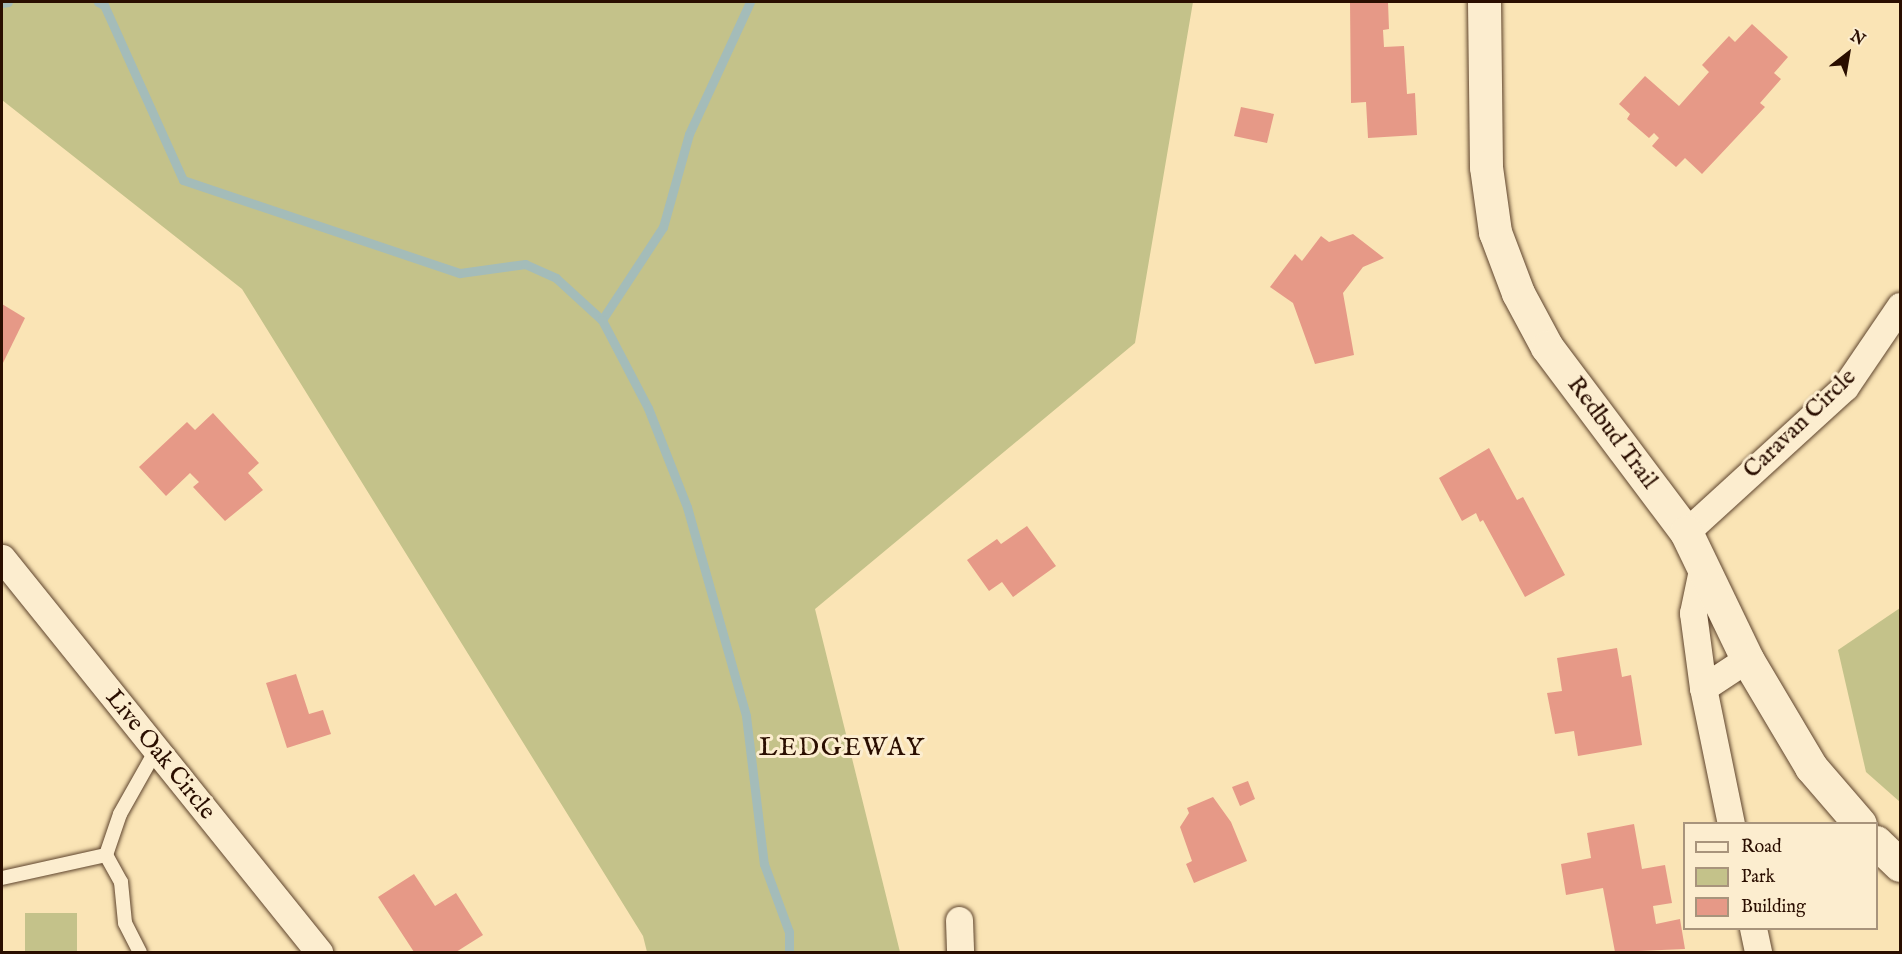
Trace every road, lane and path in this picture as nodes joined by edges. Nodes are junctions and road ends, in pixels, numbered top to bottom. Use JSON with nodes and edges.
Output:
{"nodes":[{"id":1,"x":1484,"y":2,"type":"edge"},
{"id":2,"x":1900,"y":306,"type":"edge"},
{"id":3,"x":1686,"y":532,"type":"junction"},
{"id":4,"x":2,"y":558,"type":"edge"},
{"id":5,"x":1703,"y":565,"type":"junction"},
{"id":6,"x":1747,"y":659,"type":"junction"},
{"id":7,"x":1703,"y":688,"type":"junction"},
{"id":8,"x":156,"y":750,"type":"junction"},
{"id":9,"x":1731,"y":822,"type":"edge"},
{"id":10,"x":1858,"y":822,"type":"edge"},
{"id":11,"x":1878,"y":844,"type":"edge"},
{"id":12,"x":106,"y":855,"type":"junction"},
{"id":13,"x":1900,"y":865,"type":"edge"},
{"id":14,"x":2,"y":878,"type":"edge"},
{"id":15,"x":959,"y":920,"type":"dead end"},
{"id":16,"x":1753,"y":930,"type":"edge"},
{"id":17,"x":140,"y":952,"type":"edge"},
{"id":18,"x":319,"y":952,"type":"edge"},
{"id":19,"x":960,"y":952,"type":"edge"},
{"id":20,"x":1758,"y":952,"type":"edge"}],
"edges":[{"from":1,"to":3,"type":"street","name":"Redbud Trail"},
{"from":2,"to":3,"type":"street","name":"Caravan Circle"},
{"from":3,"to":5,"type":"street","name":"Redbud Trail"},
{"from":4,"to":8,"type":"street","name":"Live Oak Circle"},
{"from":5,"to":6,"type":"street","name":"Redbud Trail"},
{"from":5,"to":7,"type":"street"},
{"from":6,"to":7,"type":"street"},
{"from":6,"to":10,"type":"street","name":"Redbud Trail"},
{"from":7,"to":9,"type":"street"},
{"from":8,"to":12,"type":"lane"},
{"from":8,"to":18,"type":"street","name":"Live Oak Circle"},
{"from":11,"to":13,"type":"street"},
{"from":12,"to":14,"type":"lane"},
{"from":12,"to":17,"type":"lane"},
{"from":15,"to":19,"type":"street"},
{"from":16,"to":20,"type":"street"}]}
